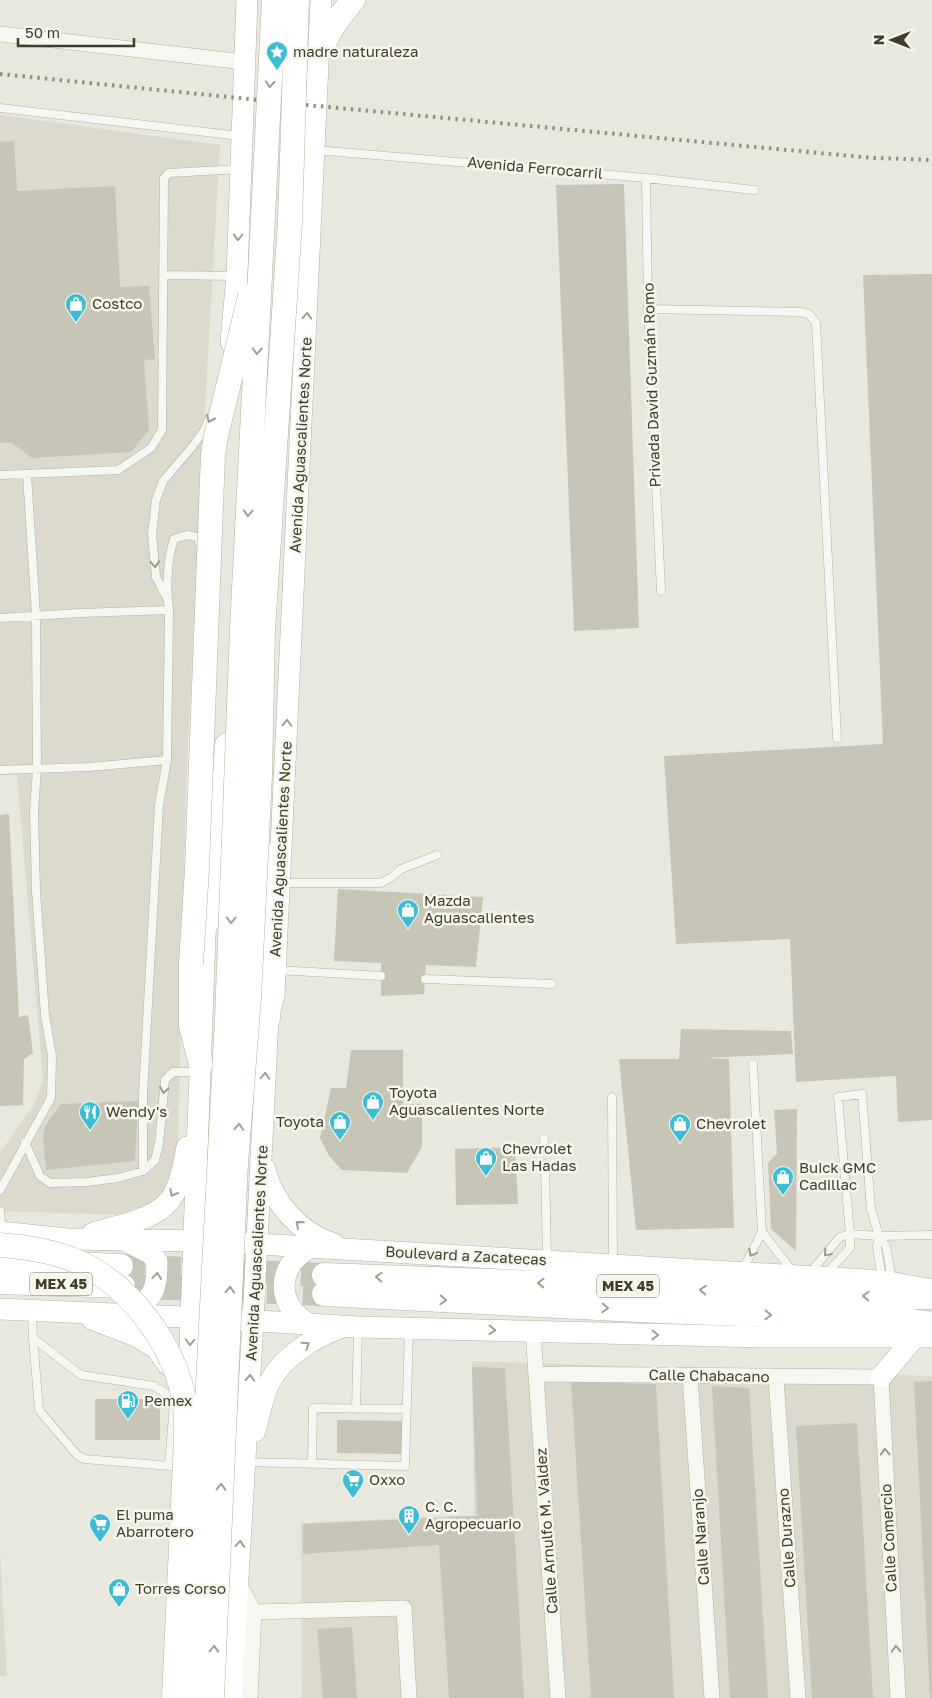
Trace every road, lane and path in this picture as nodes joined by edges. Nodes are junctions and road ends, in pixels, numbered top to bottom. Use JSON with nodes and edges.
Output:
{"nodes":[{"id":1,"x":247,"y":0,"type":"edge"},
{"id":2,"x":274,"y":0,"type":"edge"},
{"id":3,"x":297,"y":0,"type":"edge"},
{"id":4,"x":322,"y":0,"type":"edge"},
{"id":5,"x":353,"y":0,"type":"edge"},
{"id":6,"x":0,"y":34,"type":"edge"},
{"id":7,"x":319,"y":52,"type":"junction"},
{"id":8,"x":244,"y":62,"type":"junction"},
{"id":9,"x":0,"y":108,"type":"edge"},
{"id":10,"x":242,"y":136,"type":"junction"},
{"id":11,"x":315,"y":150,"type":"junction"},
{"id":12,"x":241,"y":169,"type":"junction"},
{"id":13,"x":646,"y":178,"type":"junction"},
{"id":14,"x":754,"y":190,"type":"dead end"},
{"id":15,"x":240,"y":199,"type":"junction"},
{"id":16,"x":312,"y":229,"type":"junction"},
{"id":17,"x":262,"y":251,"type":"junction"},
{"id":18,"x":164,"y":275,"type":"junction"},
{"id":19,"x":237,"y":276,"type":"junction"},
{"id":20,"x":648,"y":309,"type":"junction"},
{"id":21,"x":228,"y":374,"type":"junction"},
{"id":22,"x":27,"y":474,"type":"junction"},
{"id":23,"x":0,"y":475,"type":"edge"},
{"id":24,"x":217,"y":579,"type":"junction"},
{"id":25,"x":661,"y":591,"type":"dead end"},
{"id":26,"x":168,"y":599,"type":"junction"},
{"id":27,"x":169,"y":610,"type":"junction"},
{"id":28,"x":36,"y":615,"type":"junction"},
{"id":29,"x":0,"y":618,"type":"edge"},
{"id":30,"x":252,"y":630,"type":"junction"},
{"id":31,"x":837,"y":738,"type":"dead end"},
{"id":32,"x":167,"y":760,"type":"junction"},
{"id":33,"x":0,"y":770,"type":"edge"},
{"id":34,"x":37,"y":770,"type":"junction"},
{"id":35,"x":437,"y":855,"type":"dead end"},
{"id":36,"x":279,"y":883,"type":"junction"},
{"id":37,"x":205,"y":926,"type":"junction"},
{"id":38,"x":275,"y":969,"type":"junction"},
{"id":39,"x":381,"y":976,"type":"dead end"},
{"id":40,"x":425,"y":979,"type":"dead end"},
{"id":41,"x":552,"y":984,"type":"dead end"},
{"id":42,"x":268,"y":1018,"type":"junction"},
{"id":43,"x":753,"y":1064,"type":"dead end"},
{"id":44,"x":200,"y":1068,"type":"junction"},
{"id":45,"x":612,"y":1097,"type":"dead end"},
{"id":46,"x":198,"y":1114,"type":"junction"},
{"id":47,"x":544,"y":1139,"type":"dead end"},
{"id":48,"x":26,"y":1142,"type":"junction"},
{"id":49,"x":262,"y":1150,"type":"junction"},
{"id":50,"x":544,"y":1150,"type":"dead end"},
{"id":51,"x":545,"y":1164,"type":"dead end"},
{"id":52,"x":143,"y":1171,"type":"junction"},
{"id":53,"x":196,"y":1180,"type":"junction"},
{"id":54,"x":260,"y":1182,"type":"junction"},
{"id":55,"x":0,"y":1190,"type":"edge"},
{"id":56,"x":0,"y":1211,"type":"edge"},
{"id":57,"x":762,"y":1232,"type":"junction"},
{"id":58,"x":850,"y":1234,"type":"junction"},
{"id":59,"x":932,"y":1235,"type":"edge"},
{"id":60,"x":1,"y":1236,"type":"edge"},
{"id":61,"x":879,"y":1236,"type":"junction"},
{"id":62,"x":67,"y":1239,"type":"junction"},
{"id":63,"x":124,"y":1240,"type":"junction"},
{"id":64,"x":194,"y":1240,"type":"junction"},
{"id":65,"x":257,"y":1244,"type":"junction"},
{"id":66,"x":311,"y":1247,"type":"junction"},
{"id":67,"x":358,"y":1250,"type":"junction"},
{"id":68,"x":0,"y":1261,"type":"edge"},
{"id":69,"x":547,"y":1261,"type":"junction"},
{"id":70,"x":613,"y":1265,"type":"junction"},
{"id":71,"x":741,"y":1273,"type":"junction"},
{"id":72,"x":808,"y":1277,"type":"junction"},
{"id":73,"x":0,"y":1282,"type":"edge"},
{"id":74,"x":887,"y":1282,"type":"junction"},
{"id":75,"x":932,"y":1290,"type":"edge"},
{"id":76,"x":932,"y":1297,"type":"edge"},
{"id":77,"x":0,"y":1309,"type":"edge"},
{"id":78,"x":32,"y":1311,"type":"junction"},
{"id":79,"x":75,"y":1313,"type":"junction"},
{"id":80,"x":130,"y":1314,"type":"junction"},
{"id":81,"x":190,"y":1317,"type":"junction"},
{"id":82,"x":253,"y":1321,"type":"junction"},
{"id":83,"x":309,"y":1324,"type":"junction"},
{"id":84,"x":353,"y":1326,"type":"junction"},
{"id":85,"x":409,"y":1328,"type":"junction"},
{"id":86,"x":533,"y":1332,"type":"junction"},
{"id":87,"x":926,"y":1333,"type":"edge"},
{"id":88,"x":33,"y":1338,"type":"junction"},
{"id":89,"x":536,"y":1369,"type":"junction"},
{"id":90,"x":690,"y":1376,"type":"junction"},
{"id":91,"x":776,"y":1377,"type":"junction"},
{"id":92,"x":881,"y":1377,"type":"junction"},
{"id":93,"x":356,"y":1409,"type":"junction"},
{"id":94,"x":406,"y":1409,"type":"junction"},
{"id":95,"x":188,"y":1410,"type":"junction"},
{"id":96,"x":245,"y":1462,"type":"junction"},
{"id":97,"x":312,"y":1463,"type":"junction"},
{"id":98,"x":177,"y":1467,"type":"junction"},
{"id":99,"x":183,"y":1523,"type":"junction"},
{"id":100,"x":237,"y":1584,"type":"junction"},
{"id":101,"x":252,"y":1612,"type":"junction"},
{"id":102,"x":164,"y":1698,"type":"edge"},
{"id":103,"x":175,"y":1698,"type":"edge"},
{"id":104,"x":194,"y":1698,"type":"edge"},
{"id":105,"x":212,"y":1698,"type":"edge"},
{"id":106,"x":231,"y":1698,"type":"edge"},
{"id":107,"x":248,"y":1698,"type":"edge"},
{"id":108,"x":409,"y":1698,"type":"edge"},
{"id":109,"x":558,"y":1698,"type":"edge"},
{"id":110,"x":712,"y":1698,"type":"edge"},
{"id":111,"x":798,"y":1698,"type":"edge"},
{"id":112,"x":898,"y":1698,"type":"edge"}],
"edges":[{"from":1,"to":8,"type":"main road"},
{"from":2,"to":17,"type":"main road","name":"Avenida Aguascalientes Norte","one_way":true,"bridge":true},
{"from":3,"to":30,"type":"main road","name":"Avenida Aguascalientes Norte","bridge":true},
{"from":4,"to":7,"type":"main road","name":"Avenida Aguascalientes Norte"},
{"from":5,"to":7,"type":"main road"},
{"from":6,"to":8,"type":"street"},
{"from":7,"to":11,"type":"main road","name":"Avenida Aguascalientes Norte"},
{"from":8,"to":10,"type":"main road"},
{"from":9,"to":10,"type":"lane"},
{"from":10,"to":12,"type":"main road"},
{"from":11,"to":13,"type":"lane","name":"Avenida Ferrocarril"},
{"from":11,"to":16,"type":"main road","name":"Avenida Aguascalientes Norte"},
{"from":12,"to":15,"type":"main road"},
{"from":12,"to":18,"type":"lane"},
{"from":13,"to":14,"type":"lane","name":"Avenida Ferrocarril"},
{"from":13,"to":20,"type":"lane","name":"Privada David Guzmán Romo"},
{"from":15,"to":16,"type":"main road"},
{"from":15,"to":19,"type":"main road","one_way":true},
{"from":36,"to":16,"type":"main road","name":"Avenida Aguascalientes Norte","one_way":true},
{"from":17,"to":30,"type":"main road","name":"Avenida Aguascalientes Norte","one_way":true,"bridge":true},
{"from":17,"to":44,"type":"main road","bridge":true},
{"from":18,"to":19,"type":"lane"},
{"from":18,"to":22,"type":"lane"},
{"from":19,"to":21,"type":"main road"},
{"from":20,"to":25,"type":"lane","name":"Privada David Guzmán Romo"},
{"from":20,"to":31,"type":"lane"},
{"from":21,"to":24,"type":"main road"},
{"from":21,"to":26,"type":"lane","one_way":true},
{"from":22,"to":23,"type":"lane"},
{"from":22,"to":28,"type":"lane"},
{"from":24,"to":26,"type":"lane"},
{"from":24,"to":37,"type":"main road"},
{"from":26,"to":27,"type":"lane"},
{"from":27,"to":28,"type":"lane"},
{"from":27,"to":32,"type":"lane"},
{"from":28,"to":29,"type":"lane"},
{"from":28,"to":34,"type":"lane"},
{"from":30,"to":37,"type":"main road","bridge":true},
{"from":30,"to":42,"type":"main road","bridge":true},
{"from":30,"to":104,"type":"main road","name":"Avenida Aguascalientes Norte","one_way":true,"bridge":true},
{"from":105,"to":30,"type":"main road","name":"Avenida Aguascalientes Norte","one_way":true,"bridge":true},
{"from":32,"to":34,"type":"lane"},
{"from":32,"to":52,"type":"lane"},
{"from":33,"to":34,"type":"lane"},
{"from":34,"to":48,"type":"lane"},
{"from":35,"to":36,"type":"lane"},
{"from":36,"to":38,"type":"main road","name":"Avenida Aguascalientes Norte"},
{"from":37,"to":44,"type":"main road"},
{"from":38,"to":39,"type":"lane"},
{"from":38,"to":42,"type":"main road","name":"Avenida Aguascalientes Norte"},
{"from":40,"to":41,"type":"lane"},
{"from":49,"to":42,"type":"main road","name":"Avenida Aguascalientes Norte","one_way":true},
{"from":43,"to":57,"type":"lane"},
{"from":44,"to":46,"type":"main road"},
{"from":44,"to":52,"type":"lane","one_way":true},
{"from":45,"to":70,"type":"lane"},
{"from":46,"to":53,"type":"main road"},
{"from":46,"to":62,"type":"main road","one_way":true},
{"from":47,"to":50,"type":"lane"},
{"from":48,"to":52,"type":"lane"},
{"from":48,"to":55,"type":"lane"},
{"from":49,"to":54,"type":"main road","name":"Avenida Aguascalientes Norte"},
{"from":67,"to":49,"type":"main road","one_way":true},
{"from":51,"to":69,"type":"lane"},
{"from":53,"to":54,"type":"main road"},
{"from":53,"to":64,"type":"main road"},
{"from":54,"to":65,"type":"main road","name":"Avenida Aguascalientes Norte"},
{"from":56,"to":60,"type":"lane"},
{"from":57,"to":71,"type":"lane","one_way":true},
{"from":57,"to":72,"type":"lane"},
{"from":58,"to":61,"type":"lane"},
{"from":58,"to":61,"type":"lane"},
{"from":58,"to":72,"type":"lane","one_way":true},
{"from":58,"to":72,"type":"lane"},
{"from":59,"to":61,"type":"lane"},
{"from":60,"to":62,"type":"main road","name":"Boulevard a Zacatecas","number":"MEX 45"},
{"from":60,"to":103,"type":"main road","bridge":true},
{"from":61,"to":74,"type":"lane"},
{"from":62,"to":63,"type":"main road","name":"Boulevard a Zacatecas","number":"MEX 45"},
{"from":63,"to":64,"type":"main road","name":"Boulevard a Zacatecas","number":"MEX 45"},
{"from":80,"to":63,"type":"main road","one_way":true},
{"from":64,"to":65,"type":"main road","name":"Boulevard a Zacatecas","number":"MEX 45"},
{"from":64,"to":81,"type":"main road"},
{"from":65,"to":66,"type":"main road","name":"Boulevard a Zacatecas","number":"MEX 45"},
{"from":65,"to":82,"type":"main road","name":"Avenida Aguascalientes Norte"},
{"from":66,"to":67,"type":"main road","name":"Boulevard a Zacatecas","number":"MEX 45"},
{"from":66,"to":83,"type":"main road"},
{"from":67,"to":69,"type":"main road","name":"Boulevard a Zacatecas","number":"MEX 45"},
{"from":68,"to":73,"type":"main road","number":"MEX 45"},
{"from":69,"to":70,"type":"main road","name":"Boulevard a Zacatecas","number":"MEX 45"},
{"from":70,"to":71,"type":"main road","name":"Boulevard a Zacatecas","number":"MEX 45"},
{"from":71,"to":72,"type":"main road","name":"Boulevard a Zacatecas","number":"MEX 45"},
{"from":72,"to":74,"type":"main road","name":"Boulevard a Zacatecas","number":"MEX 45"},
{"from":74,"to":75,"type":"main road","name":"Boulevard a Zacatecas","number":"MEX 45"},
{"from":76,"to":87,"type":"main road","name":"Boulevard a Zacatecas","number":"MEX 45","one_way":true},
{"from":77,"to":78,"type":"main road","number":"MEX 45"},
{"from":78,"to":79,"type":"main road","number":"MEX 45"},
{"from":78,"to":88,"type":"lane"},
{"from":79,"to":80,"type":"main road","number":"MEX 45"},
{"from":79,"to":95,"type":"main road"},
{"from":80,"to":81,"type":"main road","number":"MEX 45"},
{"from":81,"to":82,"type":"main road","number":"MEX 45"},
{"from":81,"to":95,"type":"main road","one_way":true},
{"from":82,"to":83,"type":"main road","number":"MEX 45"},
{"from":96,"to":82,"type":"main road","name":"Avenida Aguascalientes Norte","one_way":true},
{"from":83,"to":84,"type":"main road","number":"MEX 45"},
{"from":84,"to":85,"type":"main road","number":"MEX 45"},
{"from":84,"to":93,"type":"lane"},
{"from":96,"to":84,"type":"main road","one_way":true},
{"from":85,"to":86,"type":"main road","number":"MEX 45","one_way":true},
{"from":85,"to":94,"type":"lane"},
{"from":86,"to":87,"type":"main road","number":"MEX 45","one_way":true},
{"from":86,"to":89,"type":"street","name":"Calle Arnulfo M. Valdez"},
{"from":87,"to":92,"type":"main road"},
{"from":88,"to":98,"type":"lane"},
{"from":88,"to":98,"type":"lane"},
{"from":89,"to":90,"type":"street","name":"Calle Chabacano"},
{"from":89,"to":109,"type":"street","name":"Calle Arnulfo M. Valdez"},
{"from":90,"to":91,"type":"street","name":"Calle Chabacano"},
{"from":90,"to":110,"type":"street","name":"Calle Naranjo"},
{"from":91,"to":92,"type":"street","name":"Calle Chabacano"},
{"from":91,"to":111,"type":"street","name":"Calle Durazno"},
{"from":112,"to":92,"type":"street","name":"Calle Comercio","one_way":true},
{"from":93,"to":94,"type":"lane"},
{"from":93,"to":97,"type":"lane"},
{"from":94,"to":97,"type":"lane"},
{"from":95,"to":98,"type":"main road"},
{"from":96,"to":97,"type":"lane"},
{"from":100,"to":96,"type":"main road","name":"Avenida Aguascalientes Norte","one_way":true},
{"from":98,"to":99,"type":"main road"},
{"from":99,"to":102,"type":"street"},
{"from":99,"to":103,"type":"main road"},
{"from":100,"to":101,"type":"street"},
{"from":100,"to":106,"type":"main road","name":"Avenida Aguascalientes Norte"},
{"from":101,"to":107,"type":"street"},
{"from":101,"to":108,"type":"street"}]}
